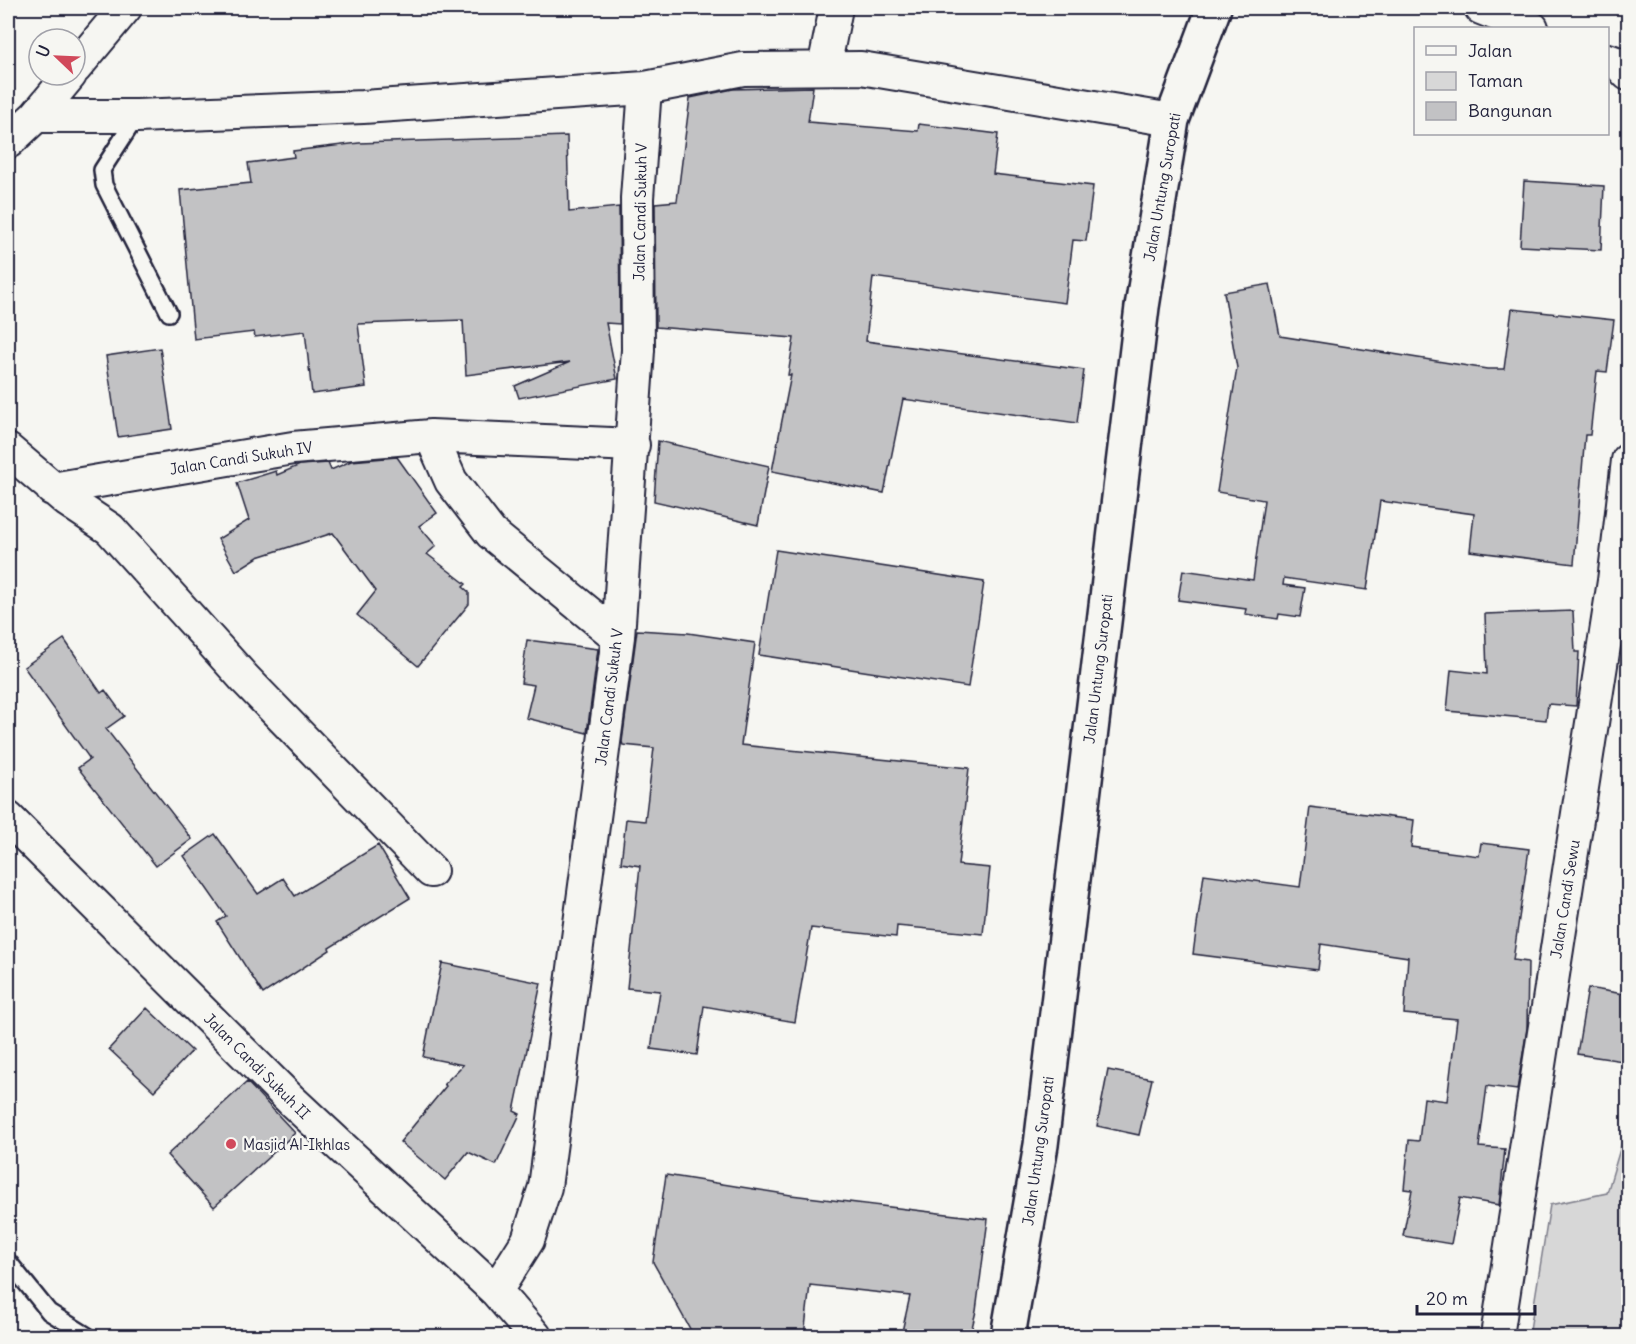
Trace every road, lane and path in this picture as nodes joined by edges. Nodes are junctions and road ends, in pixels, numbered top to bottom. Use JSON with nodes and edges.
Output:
{"nodes":[{"id":1,"x":125,"y":8,"type":"edge"},
{"id":2,"x":836,"y":8,"type":"edge"},
{"id":3,"x":1214,"y":8,"type":"edge"},
{"id":4,"x":1481,"y":8,"type":"edge"},
{"id":5,"x":1529,"y":27,"type":"edge"},
{"id":6,"x":87,"y":54,"type":"edge"},
{"id":7,"x":1609,"y":60,"type":"edge"},
{"id":8,"x":824,"y":68,"type":"junction"},
{"id":9,"x":1629,"y":74,"type":"edge"},
{"id":10,"x":60,"y":87,"type":"edge"},
{"id":11,"x":645,"y":88,"type":"junction"},
{"id":12,"x":36,"y":116,"type":"junction"},
{"id":13,"x":137,"y":116,"type":"junction"},
{"id":14,"x":1172,"y":120,"type":"junction"},
{"id":15,"x":8,"y":142,"type":"edge"},
{"id":16,"x":170,"y":313,"type":"dead end"},
{"id":17,"x":431,"y":436,"type":"junction"},
{"id":18,"x":633,"y":445,"type":"junction"},
{"id":19,"x":8,"y":450,"type":"edge"},
{"id":20,"x":1629,"y":460,"type":"edge"},
{"id":21,"x":52,"y":489,"type":"junction"},
{"id":22,"x":618,"y":637,"type":"junction"},
{"id":23,"x":8,"y":818,"type":"edge"},
{"id":24,"x":431,"y":871,"type":"dead end"},
{"id":25,"x":8,"y":1261,"type":"edge"},
{"id":26,"x":496,"y":1291,"type":"junction"},
{"id":27,"x":87,"y":1336,"type":"edge"},
{"id":28,"x":535,"y":1336,"type":"edge"},
{"id":29,"x":1008,"y":1336,"type":"edge"},
{"id":30,"x":1497,"y":1336,"type":"edge"}],
"edges":[{"from":1,"to":6,"type":"street"},
{"from":2,"to":8,"type":"street"},
{"from":3,"to":14,"type":"main road","name":"Jalan Untung Suropati"},
{"from":4,"to":5,"type":"street"},
{"from":7,"to":9,"type":"street"},
{"from":8,"to":11,"type":"street"},
{"from":8,"to":14,"type":"street"},
{"from":10,"to":12,"type":"street"},
{"from":11,"to":13,"type":"street"},
{"from":11,"to":18,"type":"street","name":"Jalan Candi Sukuh V"},
{"from":12,"to":13,"type":"street"},
{"from":12,"to":15,"type":"street"},
{"from":13,"to":16,"type":"lane"},
{"from":14,"to":29,"type":"main road","name":"Jalan Untung Suropati"},
{"from":17,"to":18,"type":"street","name":"Jalan Candi Sukuh IV"},
{"from":17,"to":21,"type":"street","name":"Jalan Candi Sukuh IV"},
{"from":17,"to":22,"type":"street"},
{"from":18,"to":22,"type":"street","name":"Jalan Candi Sukuh V"},
{"from":19,"to":21,"type":"street"},
{"from":20,"to":30,"type":"street","name":"Jalan Candi Sewu"},
{"from":21,"to":24,"type":"street"},
{"from":22,"to":26,"type":"street","name":"Jalan Candi Sukuh V"},
{"from":23,"to":26,"type":"street","name":"Jalan Candi Sukuh II"},
{"from":25,"to":27,"type":"lane"},
{"from":26,"to":28,"type":"street","name":"Jalan Candi Sukuh II"}]}
